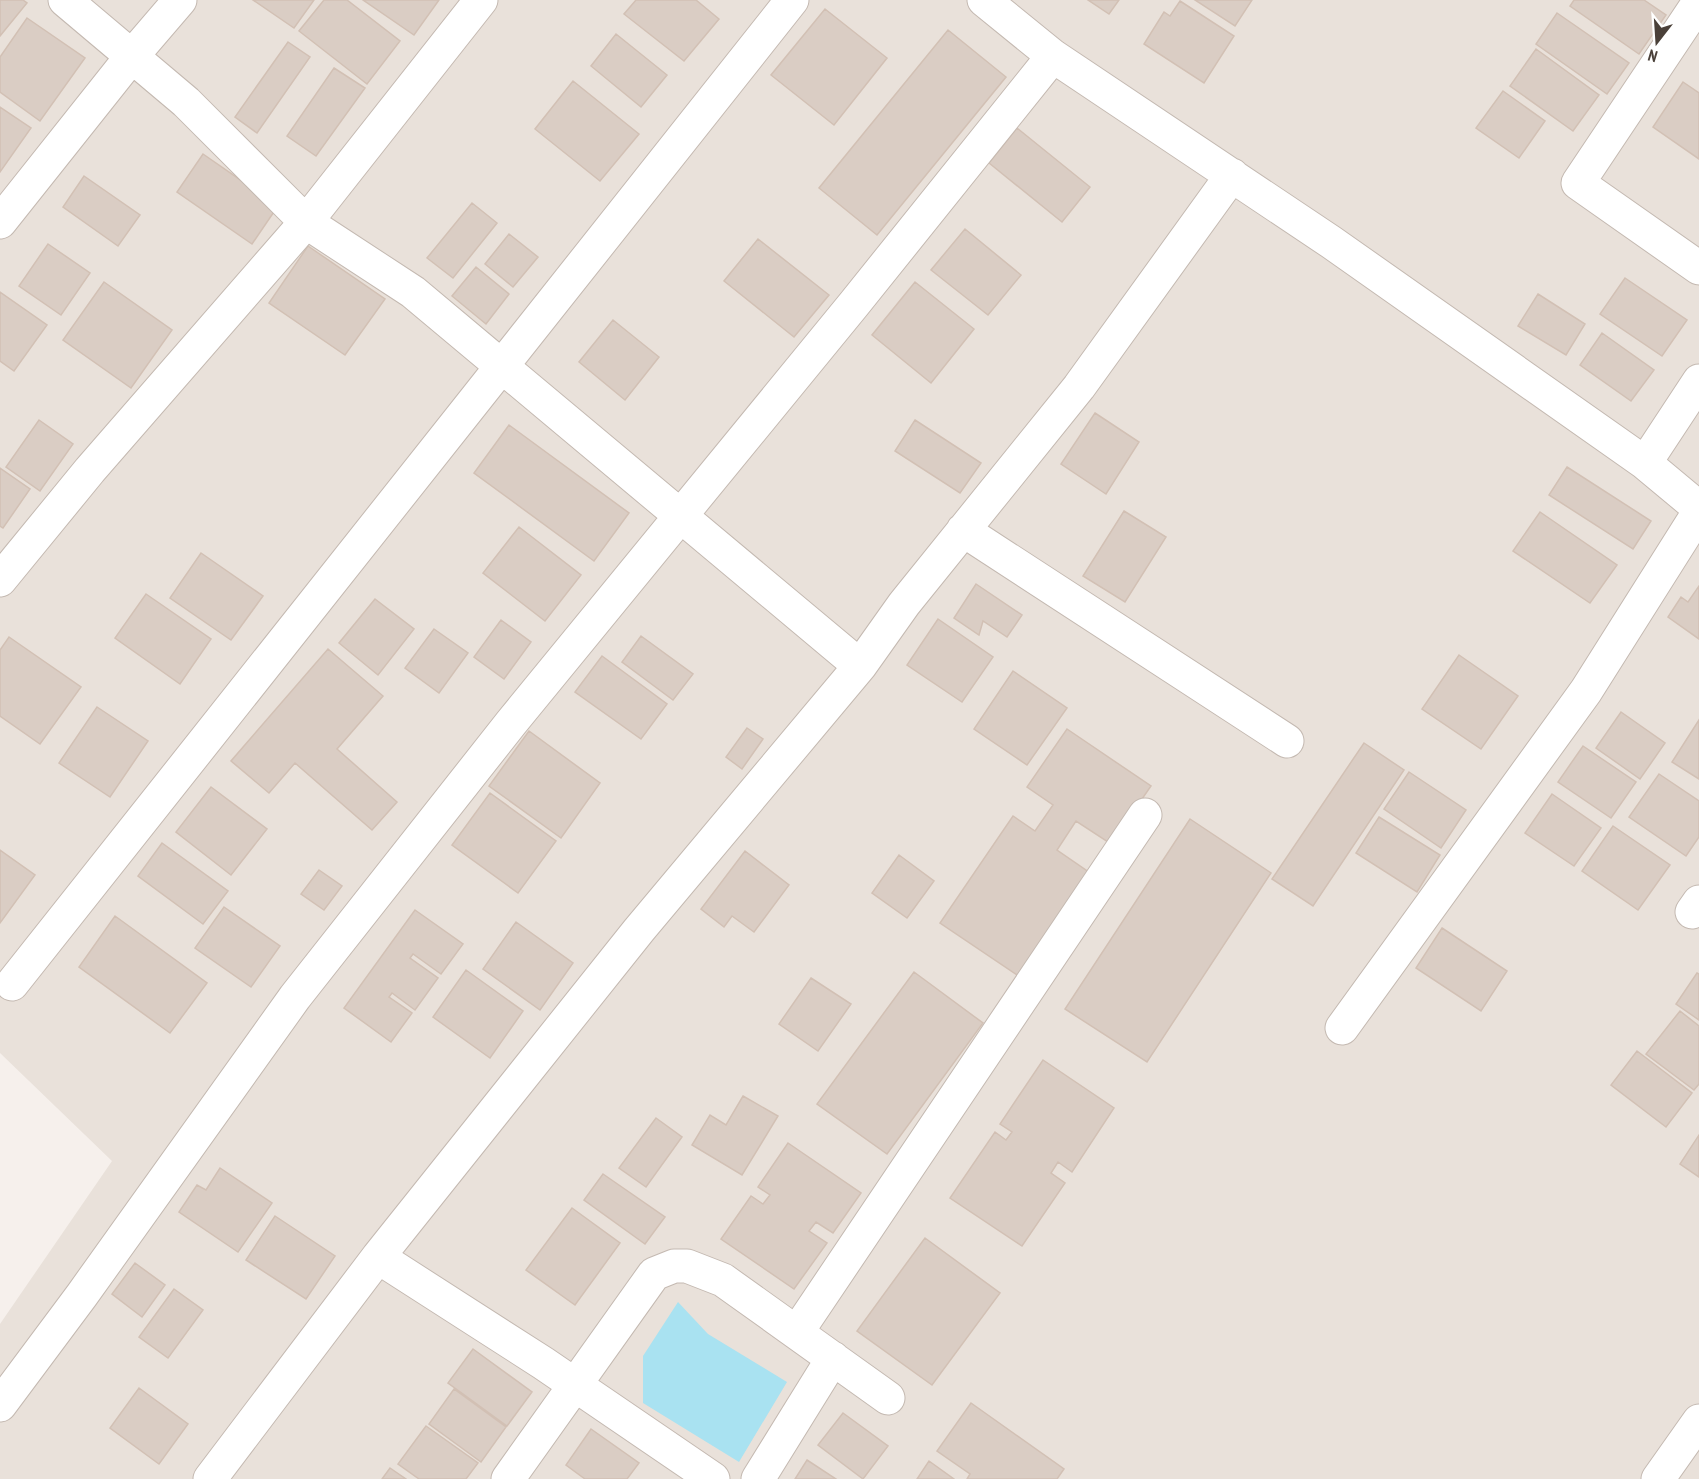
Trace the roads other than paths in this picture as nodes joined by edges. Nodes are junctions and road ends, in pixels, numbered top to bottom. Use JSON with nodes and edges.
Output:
{"nodes":[{"id":1,"x":65,"y":0,"type":"edge"},
{"id":2,"x":180,"y":0,"type":"edge"},
{"id":3,"x":481,"y":0,"type":"edge"},
{"id":4,"x":792,"y":0,"type":"edge"},
{"id":5,"x":1699,"y":2,"type":"edge"},
{"id":6,"x":992,"y":3,"type":"edge"},
{"id":7,"x":132,"y":56,"type":"junction"},
{"id":8,"x":1053,"y":56,"type":"junction"},
{"id":9,"x":1232,"y":175,"type":"junction"},
{"id":10,"x":0,"y":222,"type":"edge"},
{"id":11,"x":306,"y":222,"type":"junction"},
{"id":12,"x":1699,"y":268,"type":"edge"},
{"id":13,"x":502,"y":367,"type":"junction"},
{"id":14,"x":1699,"y":381,"type":"edge"},
{"id":15,"x":1645,"y":463,"type":"junction"},
{"id":16,"x":1699,"y":510,"type":"edge"},
{"id":17,"x":680,"y":515,"type":"junction"},
{"id":18,"x":963,"y":530,"type":"junction"},
{"id":19,"x":0,"y":580,"type":"edge"},
{"id":20,"x":860,"y":666,"type":"junction"},
{"id":21,"x":1287,"y":741,"type":"dead end"},
{"id":22,"x":1144,"y":815,"type":"dead end"},
{"id":23,"x":12,"y":984,"type":"dead end"},
{"id":24,"x":1342,"y":1028,"type":"dead end"},
{"id":25,"x":378,"y":1257,"type":"junction"},
{"id":26,"x":797,"y":1332,"type":"junction"},
{"id":27,"x":833,"y":1358,"type":"junction"},
{"id":28,"x":575,"y":1385,"type":"junction"},
{"id":29,"x":888,"y":1398,"type":"dead end"},
{"id":30,"x":0,"y":1405,"type":"edge"},
{"id":31,"x":1699,"y":1420,"type":"edge"},
{"id":32,"x":210,"y":1479,"type":"edge"},
{"id":33,"x":508,"y":1479,"type":"edge"},
{"id":34,"x":714,"y":1479,"type":"edge"},
{"id":35,"x":758,"y":1479,"type":"edge"},
{"id":36,"x":1658,"y":1479,"type":"edge"}],
"edges":[{"from":1,"to":7,"type":"street"},
{"from":2,"to":7,"type":"street"},
{"from":3,"to":11,"type":"street"},
{"from":4,"to":13,"type":"street"},
{"from":5,"to":12,"type":"street"},
{"from":6,"to":8,"type":"street"},
{"from":7,"to":10,"type":"street"},
{"from":7,"to":11,"type":"street"},
{"from":8,"to":9,"type":"street"},
{"from":8,"to":17,"type":"street"},
{"from":9,"to":15,"type":"street"},
{"from":9,"to":18,"type":"street"},
{"from":11,"to":13,"type":"street"},
{"from":11,"to":19,"type":"street"},
{"from":13,"to":17,"type":"street"},
{"from":13,"to":23,"type":"street"},
{"from":14,"to":15,"type":"street"},
{"from":15,"to":16,"type":"street"},
{"from":16,"to":24,"type":"street"},
{"from":17,"to":20,"type":"street"},
{"from":17,"to":30,"type":"street"},
{"from":18,"to":20,"type":"street"},
{"from":18,"to":21,"type":"street"},
{"from":20,"to":25,"type":"street"},
{"from":22,"to":26,"type":"street"},
{"from":25,"to":28,"type":"street"},
{"from":25,"to":32,"type":"street"},
{"from":26,"to":27,"type":"street"},
{"from":26,"to":28,"type":"street"},
{"from":27,"to":29,"type":"street"},
{"from":27,"to":35,"type":"street"},
{"from":28,"to":33,"type":"street"},
{"from":28,"to":34,"type":"street"},
{"from":31,"to":36,"type":"street"}]}
